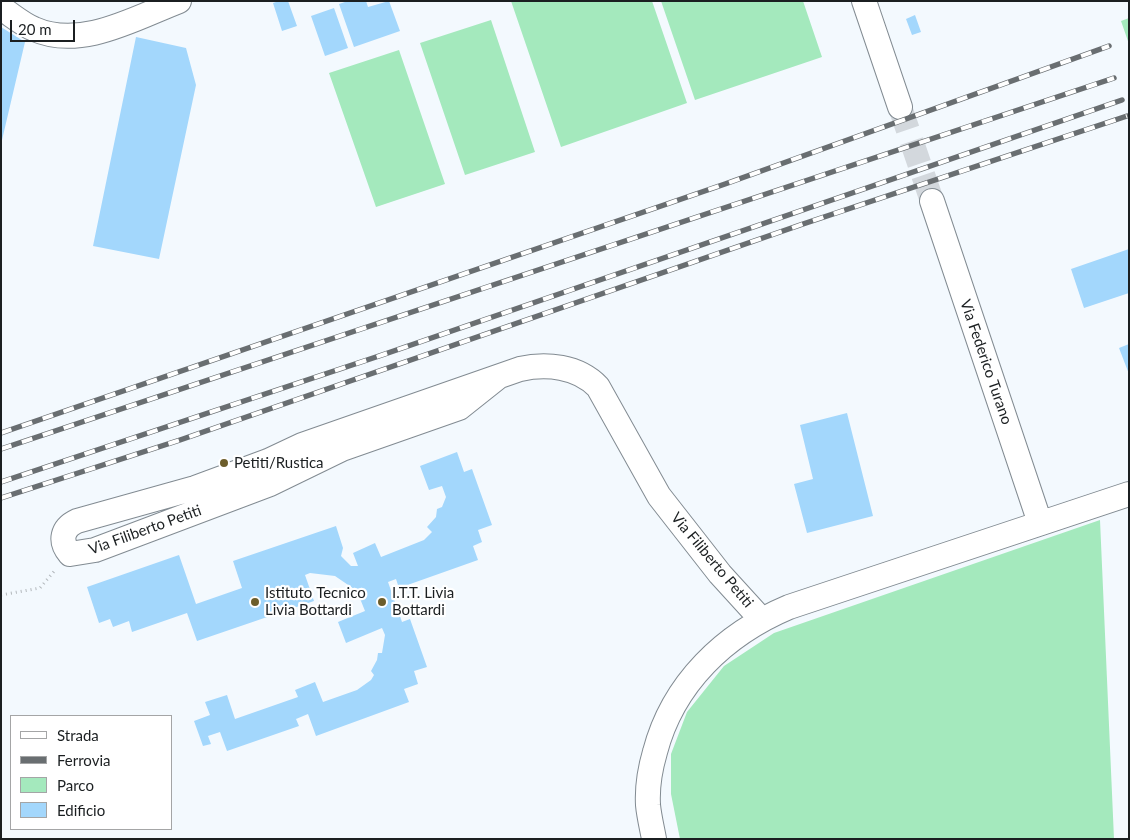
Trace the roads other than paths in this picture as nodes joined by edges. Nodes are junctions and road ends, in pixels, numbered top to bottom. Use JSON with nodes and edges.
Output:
{"nodes":[{"id":1,"x":178,"y":1,"type":"edge"},
{"id":2,"x":864,"y":1,"type":"edge"},
{"id":3,"x":1,"y":8,"type":"edge"},
{"id":4,"x":900,"y":107,"type":"tunnel mouth"},
{"id":5,"x":932,"y":201,"type":"tunnel mouth"},
{"id":6,"x":498,"y":377,"type":"junction"},
{"id":7,"x":1129,"y":494,"type":"edge"},
{"id":8,"x":1040,"y":523,"type":"junction"},
{"id":9,"x":761,"y":619,"type":"junction"},
{"id":10,"x":654,"y":839,"type":"edge"}],
"edges":[{"from":1,"to":3,"type":"street"},
{"from":2,"to":4,"type":"street"},
{"from":5,"to":8,"type":"street","name":"Via Federico Turano"},
{"from":6,"to":6,"type":"street","name":"Via Filiberto Petiti"},
{"from":6,"to":9,"type":"street","name":"Via Filiberto Petiti"},
{"from":7,"to":8,"type":"street","name":"Via Filiberto Petiti"},
{"from":8,"to":9,"type":"street","name":"Via Filiberto Petiti"},
{"from":9,"to":10,"type":"street"}]}
